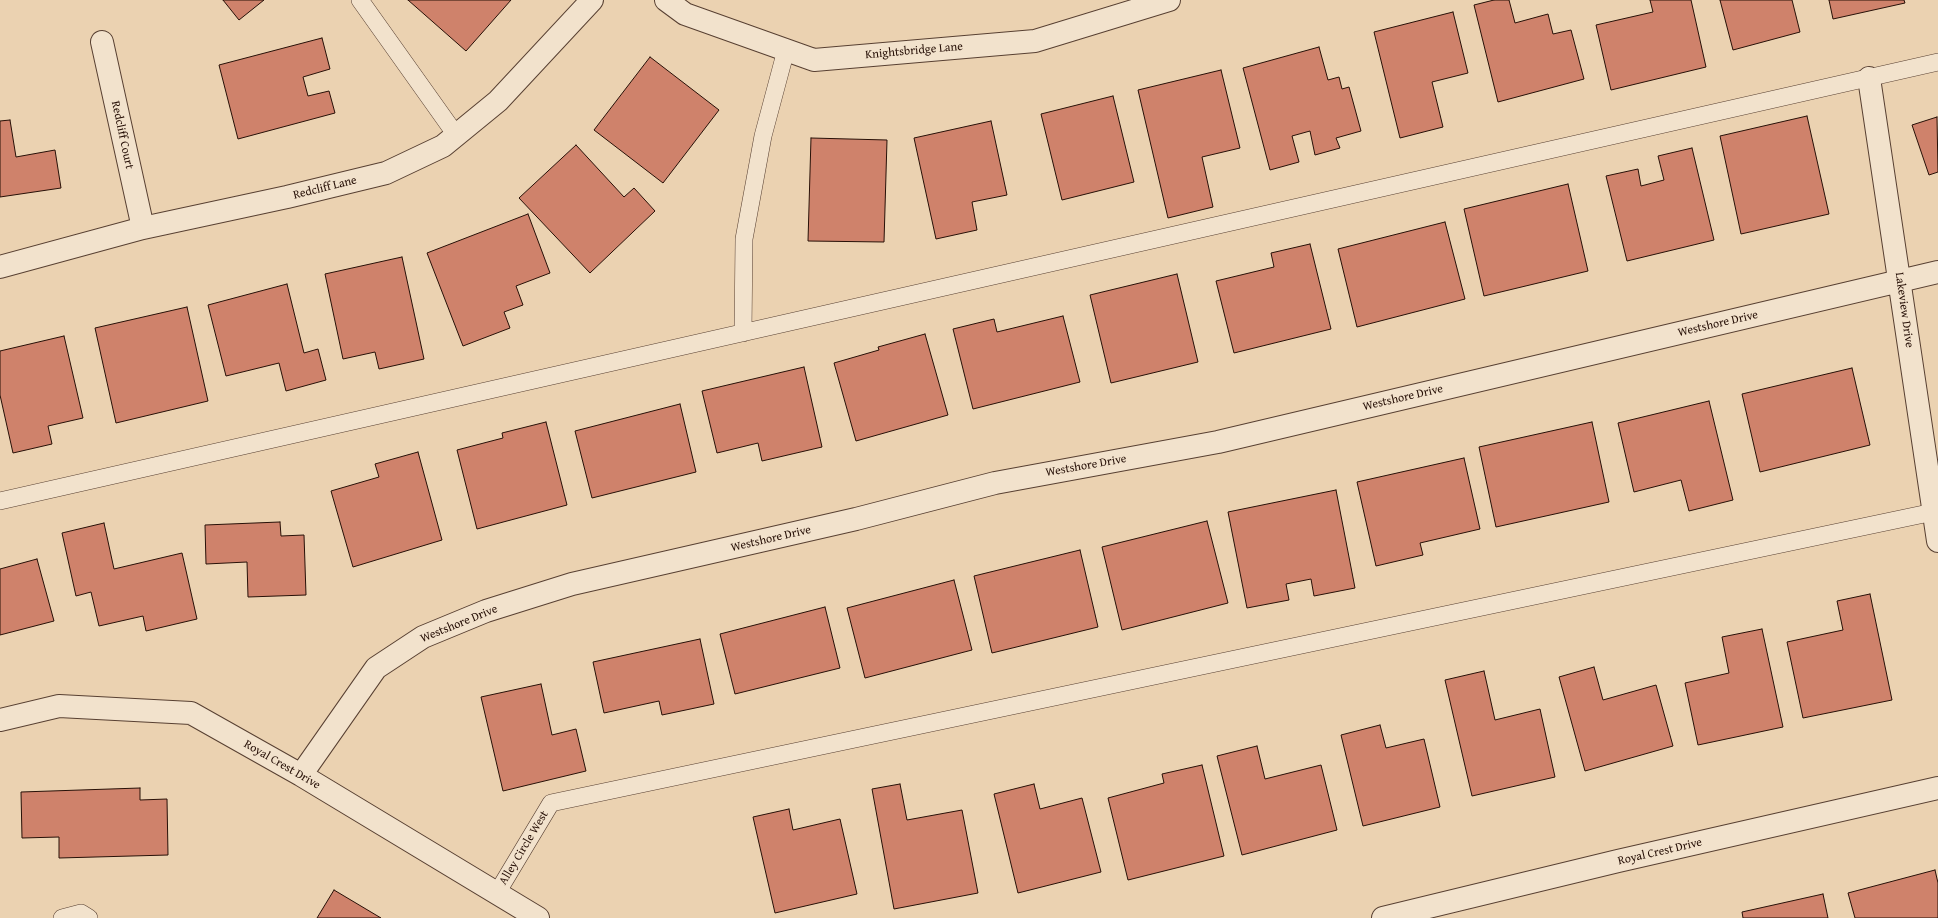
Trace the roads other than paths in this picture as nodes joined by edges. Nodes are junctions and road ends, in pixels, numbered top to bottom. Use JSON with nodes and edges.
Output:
{"nodes":[{"id":1,"x":360,"y":0,"type":"edge"},
{"id":2,"x":592,"y":0,"type":"edge"},
{"id":3,"x":666,"y":0,"type":"edge"},
{"id":4,"x":1169,"y":0,"type":"edge"},
{"id":5,"x":102,"y":42,"type":"dead end"},
{"id":6,"x":786,"y":50,"type":"junction"},
{"id":7,"x":1938,"y":62,"type":"edge"},
{"id":8,"x":1869,"y":78,"type":"junction"},
{"id":9,"x":456,"y":135,"type":"junction"},
{"id":10,"x":143,"y":228,"type":"junction"},
{"id":11,"x":0,"y":267,"type":"edge"},
{"id":12,"x":1938,"y":272,"type":"edge"},
{"id":13,"x":1900,"y":281,"type":"junction"},
{"id":14,"x":743,"y":333,"type":"junction"},
{"id":15,"x":0,"y":501,"type":"edge"},
{"id":16,"x":1936,"y":511,"type":"edge"},
{"id":17,"x":1938,"y":541,"type":"edge"},
{"id":18,"x":0,"y":720,"type":"edge"},
{"id":19,"x":301,"y":775,"type":"junction"},
{"id":20,"x":1938,"y":788,"type":"edge"},
{"id":21,"x":497,"y":893,"type":"junction"},
{"id":22,"x":62,"y":918,"type":"edge"},
{"id":23,"x":89,"y":918,"type":"edge"},
{"id":24,"x":538,"y":918,"type":"edge"},
{"id":25,"x":1383,"y":918,"type":"edge"}],
"edges":[{"from":1,"to":9,"type":"lane"},
{"from":2,"to":9,"type":"street","name":"Redcliff Lane"},
{"from":3,"to":6,"type":"street","name":"Knightsbridge Lane"},
{"from":4,"to":6,"type":"street","name":"Knightsbridge Lane"},
{"from":5,"to":10,"type":"street","name":"Redcliff Court"},
{"from":6,"to":14,"type":"lane"},
{"from":7,"to":8,"type":"lane"},
{"from":8,"to":13,"type":"street","name":"Lakeview Drive"},
{"from":8,"to":14,"type":"lane"},
{"from":9,"to":10,"type":"street","name":"Redcliff Lane"},
{"from":10,"to":11,"type":"street","name":"Redcliff Lane"},
{"from":12,"to":13,"type":"street","name":"Westshore Drive"},
{"from":13,"to":16,"type":"street","name":"Lakeview Drive"},
{"from":13,"to":19,"type":"street","name":"Westshore Drive"},
{"from":14,"to":15,"type":"lane"},
{"from":16,"to":17,"type":"street","name":"Lakeview Drive"},
{"from":16,"to":21,"type":"lane","name":"Alley Circle West"},
{"from":18,"to":19,"type":"street","name":"Royal Crest Drive"},
{"from":19,"to":21,"type":"street","name":"Royal Crest Drive"},
{"from":20,"to":25,"type":"street","name":"Royal Crest Drive"},
{"from":21,"to":24,"type":"street","name":"Royal Crest Drive"},
{"from":22,"to":23,"type":"lane"}]}
